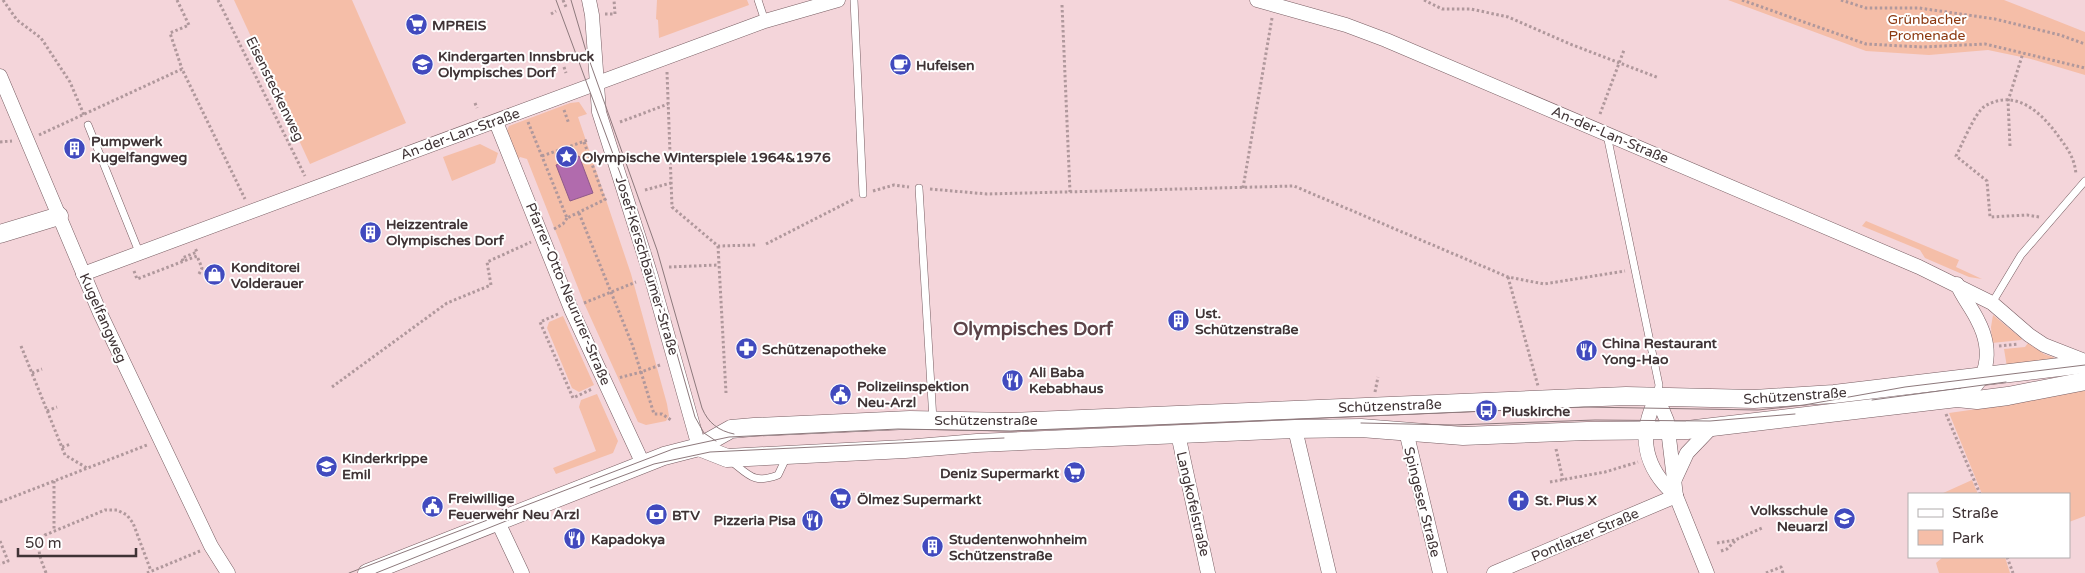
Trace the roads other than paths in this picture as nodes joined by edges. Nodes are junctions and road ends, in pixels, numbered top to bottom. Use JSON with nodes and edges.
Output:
{"nodes":[{"id":1,"x":589,"y":0,"type":"edge"},
{"id":2,"x":758,"y":0,"type":"edge"},
{"id":3,"x":838,"y":0,"type":"edge"},
{"id":4,"x":854,"y":0,"type":"edge"},
{"id":5,"x":1257,"y":0,"type":"edge"},
{"id":6,"x":765,"y":22,"type":"junction"},
{"id":7,"x":0,"y":76,"type":"edge"},
{"id":8,"x":596,"y":85,"type":"junction"},
{"id":9,"x":496,"y":122,"type":"junction"},
{"id":10,"x":88,"y":125,"type":"road end"},
{"id":11,"x":1607,"y":134,"type":"junction"},
{"id":12,"x":2085,"y":181,"type":"edge"},
{"id":13,"x":919,"y":188,"type":"road end"},
{"id":14,"x":863,"y":194,"type":"road end"},
{"id":15,"x":59,"y":216,"type":"junction"},
{"id":16,"x":0,"y":234,"type":"edge"},
{"id":17,"x":139,"y":252,"type":"junction"},
{"id":18,"x":83,"y":274,"type":"junction"},
{"id":19,"x":1957,"y":284,"type":"junction"},
{"id":20,"x":1992,"y":303,"type":"junction"},
{"id":21,"x":1984,"y":334,"type":"junction"},
{"id":22,"x":2085,"y":362,"type":"edge"},
{"id":23,"x":1983,"y":376,"type":"junction"},
{"id":24,"x":2085,"y":380,"type":"edge"},
{"id":25,"x":1657,"y":396,"type":"junction"},
{"id":26,"x":1951,"y":405,"type":"junction"},
{"id":27,"x":933,"y":420,"type":"junction"},
{"id":28,"x":1295,"y":429,"type":"junction"},
{"id":29,"x":1710,"y":429,"type":"junction"},
{"id":30,"x":1644,"y":430,"type":"junction"},
{"id":31,"x":1669,"y":430,"type":"junction"},
{"id":32,"x":1406,"y":431,"type":"junction"},
{"id":33,"x":1178,"y":434,"type":"junction"},
{"id":34,"x":698,"y":447,"type":"junction"},
{"id":35,"x":788,"y":454,"type":"junction"},
{"id":36,"x":727,"y":458,"type":"junction"},
{"id":37,"x":643,"y":464,"type":"junction"},
{"id":38,"x":1675,"y":489,"type":"junction"},
{"id":39,"x":497,"y":520,"type":"junction"},
{"id":40,"x":213,"y":551,"type":"junction"},
{"id":41,"x":220,"y":573,"type":"edge"},
{"id":42,"x":228,"y":573,"type":"edge"},
{"id":43,"x":367,"y":573,"type":"edge"},
{"id":44,"x":522,"y":573,"type":"edge"},
{"id":45,"x":1208,"y":573,"type":"edge"},
{"id":46,"x":1329,"y":573,"type":"edge"},
{"id":47,"x":1440,"y":573,"type":"edge"},
{"id":48,"x":1494,"y":573,"type":"edge"},
{"id":49,"x":1707,"y":573,"type":"edge"}],
"edges":[{"from":1,"to":8,"type":"street","name":"Josef-Kerschbaumer-Straße"},
{"from":2,"to":6,"type":"lane"},
{"from":3,"to":6,"type":"street","name":"An-der-Lan-Straße"},
{"from":4,"to":14,"type":"lane"},
{"from":5,"to":11,"type":"street","name":"An-der-Lan-Straße"},
{"from":6,"to":8,"type":"street","name":"An-der-Lan-Straße"},
{"from":7,"to":15,"type":"street","name":"Kugelfangweg"},
{"from":8,"to":9,"type":"street","name":"An-der-Lan-Straße"},
{"from":8,"to":34,"type":"street","name":"Josef-Kerschbaumer-Straße"},
{"from":9,"to":17,"type":"street","name":"An-der-Lan-Straße"},
{"from":9,"to":37,"type":"street","name":"Pfarrer-Otto-Neururer-Straße"},
{"from":10,"to":17,"type":"lane"},
{"from":11,"to":19,"type":"street","name":"An-der-Lan-Straße"},
{"from":11,"to":25,"type":"lane"},
{"from":12,"to":20,"type":"lane"},
{"from":13,"to":27,"type":"lane"},
{"from":15,"to":16,"type":"street"},
{"from":15,"to":18,"type":"street","name":"Kugelfangweg"},
{"from":17,"to":18,"type":"street","name":"An-der-Lan-Straße"},
{"from":18,"to":40,"type":"street","name":"Kugelfangweg"},
{"from":19,"to":20,"type":"street","name":"An-der-Lan-Straße"},
{"from":19,"to":21,"type":"street"},
{"from":20,"to":21,"type":"street"},
{"from":20,"to":22,"type":"street","name":"An-der-Lan-Straße"},
{"from":21,"to":23,"type":"street"},
{"from":22,"to":23,"type":"street","name":"Schützenstraße"},
{"from":23,"to":25,"type":"street","name":"Schützenstraße"},
{"from":23,"to":26,"type":"street"},
{"from":24,"to":26,"type":"street","name":"Schützenstraße"},
{"from":25,"to":27,"type":"street","name":"Schützenstraße"},
{"from":25,"to":30,"type":"street"},
{"from":25,"to":31,"type":"street"},
{"from":26,"to":29,"type":"street","name":"Schützenstraße"},
{"from":27,"to":34,"type":"street","name":"Schützenstraße"},
{"from":28,"to":32,"type":"street","name":"Schützenstraße"},
{"from":28,"to":33,"type":"street","name":"Schützenstraße"},
{"from":28,"to":46,"type":"street"},
{"from":29,"to":31,"type":"street","name":"Schützenstraße"},
{"from":29,"to":38,"type":"street"},
{"from":30,"to":31,"type":"street","name":"Schützenstraße"},
{"from":30,"to":32,"type":"street","name":"Schützenstraße"},
{"from":30,"to":38,"type":"street"},
{"from":31,"to":38,"type":"street"},
{"from":32,"to":47,"type":"street","name":"Spingeser Straße"},
{"from":33,"to":35,"type":"street","name":"Schützenstraße"},
{"from":33,"to":45,"type":"street","name":"Langkofelstraße"},
{"from":34,"to":36,"type":"street","name":"Schützenstraße"},
{"from":34,"to":37,"type":"street","name":"Schützenstraße"},
{"from":35,"to":36,"type":"street","name":"Schützenstraße"},
{"from":35,"to":36,"type":"lane"},
{"from":37,"to":39,"type":"street","name":"Schützenstraße"},
{"from":38,"to":48,"type":"street","name":"Pontlatzer Straße"},
{"from":38,"to":49,"type":"street"},
{"from":39,"to":43,"type":"street","name":"Schützenstraße"},
{"from":39,"to":44,"type":"street"},
{"from":40,"to":41,"type":"street","name":"Kugelfangweg"},
{"from":40,"to":42,"type":"street","name":"Kugelfangweg"}]}
